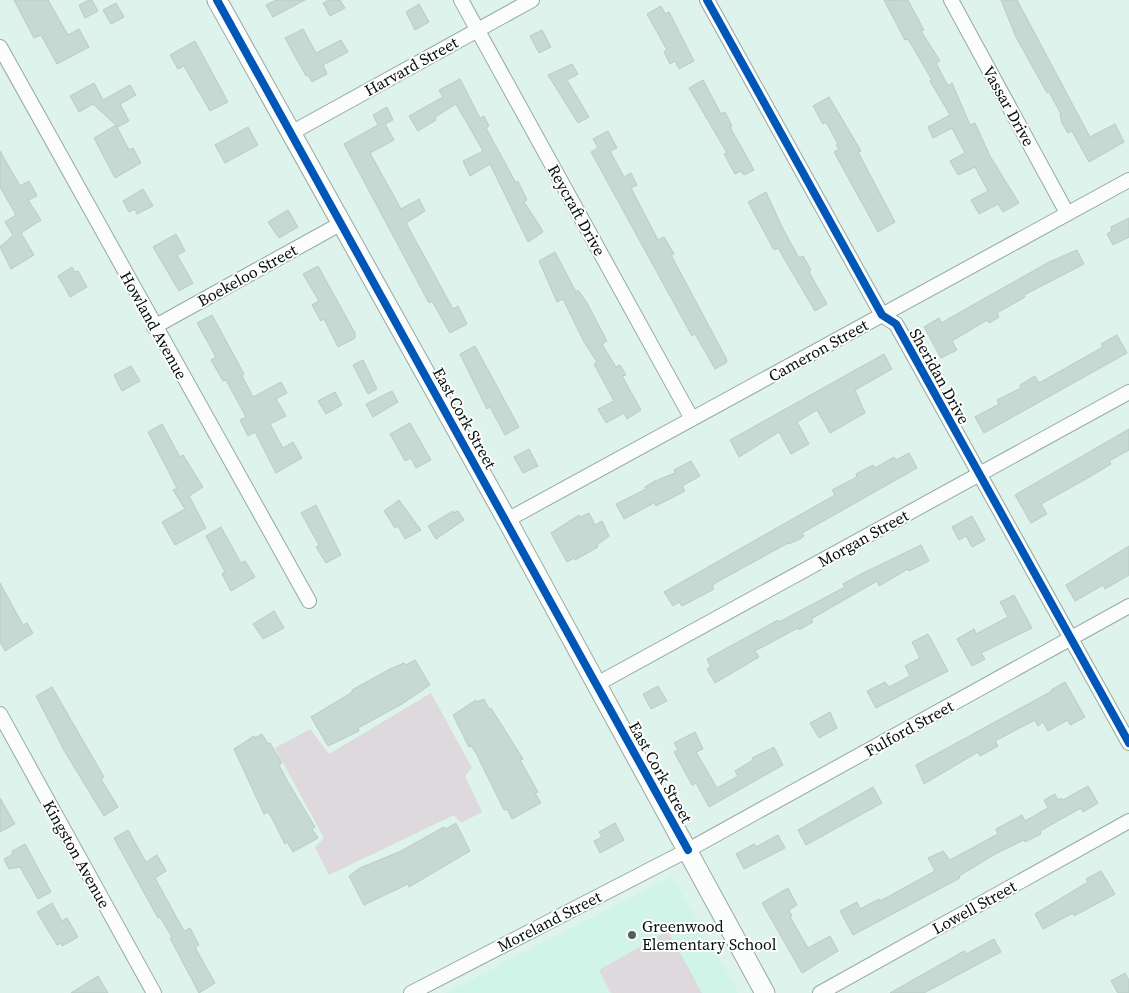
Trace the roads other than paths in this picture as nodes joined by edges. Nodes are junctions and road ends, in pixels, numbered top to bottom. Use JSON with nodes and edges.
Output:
{"nodes":[{"id":1,"x":217,"y":0,"type":"edge"},
{"id":2,"x":461,"y":0,"type":"edge"},
{"id":3,"x":532,"y":0,"type":"edge"},
{"id":4,"x":707,"y":0,"type":"edge"},
{"id":5,"x":951,"y":0,"type":"edge"},
{"id":6,"x":477,"y":30,"type":"junction"},
{"id":7,"x":0,"y":47,"type":"edge"},
{"id":8,"x":291,"y":133,"type":"junction"},
{"id":9,"x":1129,"y":180,"type":"edge"},
{"id":10,"x":1067,"y":212,"type":"junction"},
{"id":11,"x":340,"y":224,"type":"junction"},
{"id":12,"x":882,"y":315,"type":"junction"},
{"id":13,"x":154,"y":327,"type":"junction"},
{"id":14,"x":1129,"y":392,"type":"edge"},
{"id":15,"x":692,"y":419,"type":"junction"},
{"id":16,"x":980,"y":475,"type":"junction"},
{"id":17,"x":507,"y":520,"type":"junction"},
{"id":18,"x":309,"y":601,"type":"dead end"},
{"id":19,"x":1129,"y":606,"type":"edge"},
{"id":20,"x":1071,"y":638,"type":"junction"},
{"id":21,"x":597,"y":684,"type":"junction"},
{"id":22,"x":0,"y":714,"type":"edge"},
{"id":23,"x":1129,"y":744,"type":"edge"},
{"id":24,"x":1129,"y":821,"type":"edge"},
{"id":25,"x":688,"y":850,"type":"junction"},
{"id":26,"x":154,"y":993,"type":"edge"},
{"id":27,"x":411,"y":993,"type":"edge"},
{"id":28,"x":765,"y":993,"type":"edge"},
{"id":29,"x":820,"y":993,"type":"edge"}],
"edges":[{"from":1,"to":8,"type":"street","name":"East Cork Street"},
{"from":2,"to":6,"type":"street","name":"Reycraft Drive"},
{"from":3,"to":6,"type":"street","name":"Harvard Street"},
{"from":4,"to":12,"type":"street","name":"Sheridan Drive"},
{"from":5,"to":10,"type":"street","name":"Vassar Drive"},
{"from":6,"to":8,"type":"street","name":"Harvard Street"},
{"from":6,"to":15,"type":"street","name":"Reycraft Drive"},
{"from":7,"to":13,"type":"street","name":"Howland Avenue"},
{"from":8,"to":11,"type":"street","name":"East Cork Street"},
{"from":9,"to":10,"type":"street","name":"Cameron Street"},
{"from":10,"to":12,"type":"street","name":"Cameron Street"},
{"from":11,"to":13,"type":"street","name":"Boekeloo Street"},
{"from":11,"to":17,"type":"street","name":"East Cork Street"},
{"from":12,"to":15,"type":"street","name":"Cameron Street"},
{"from":12,"to":16,"type":"street","name":"Sheridan Drive"},
{"from":13,"to":18,"type":"street","name":"Howland Avenue"},
{"from":14,"to":16,"type":"street","name":"Morgan Street"},
{"from":15,"to":17,"type":"street","name":"Cameron Street"},
{"from":16,"to":20,"type":"street","name":"Sheridan Drive"},
{"from":16,"to":21,"type":"street","name":"Morgan Street"},
{"from":17,"to":21,"type":"street","name":"East Cork Street"},
{"from":19,"to":20,"type":"street","name":"Fulford Street"},
{"from":20,"to":23,"type":"street","name":"Sheridan Drive"},
{"from":20,"to":25,"type":"street","name":"Fulford Street"},
{"from":21,"to":25,"type":"street","name":"East Cork Street"},
{"from":22,"to":26,"type":"street","name":"Kingston Avenue"},
{"from":24,"to":29,"type":"street","name":"Lowell Street"},
{"from":25,"to":27,"type":"street","name":"Moreland Street"},
{"from":25,"to":28,"type":"street","name":"East Cork Street"}]}
